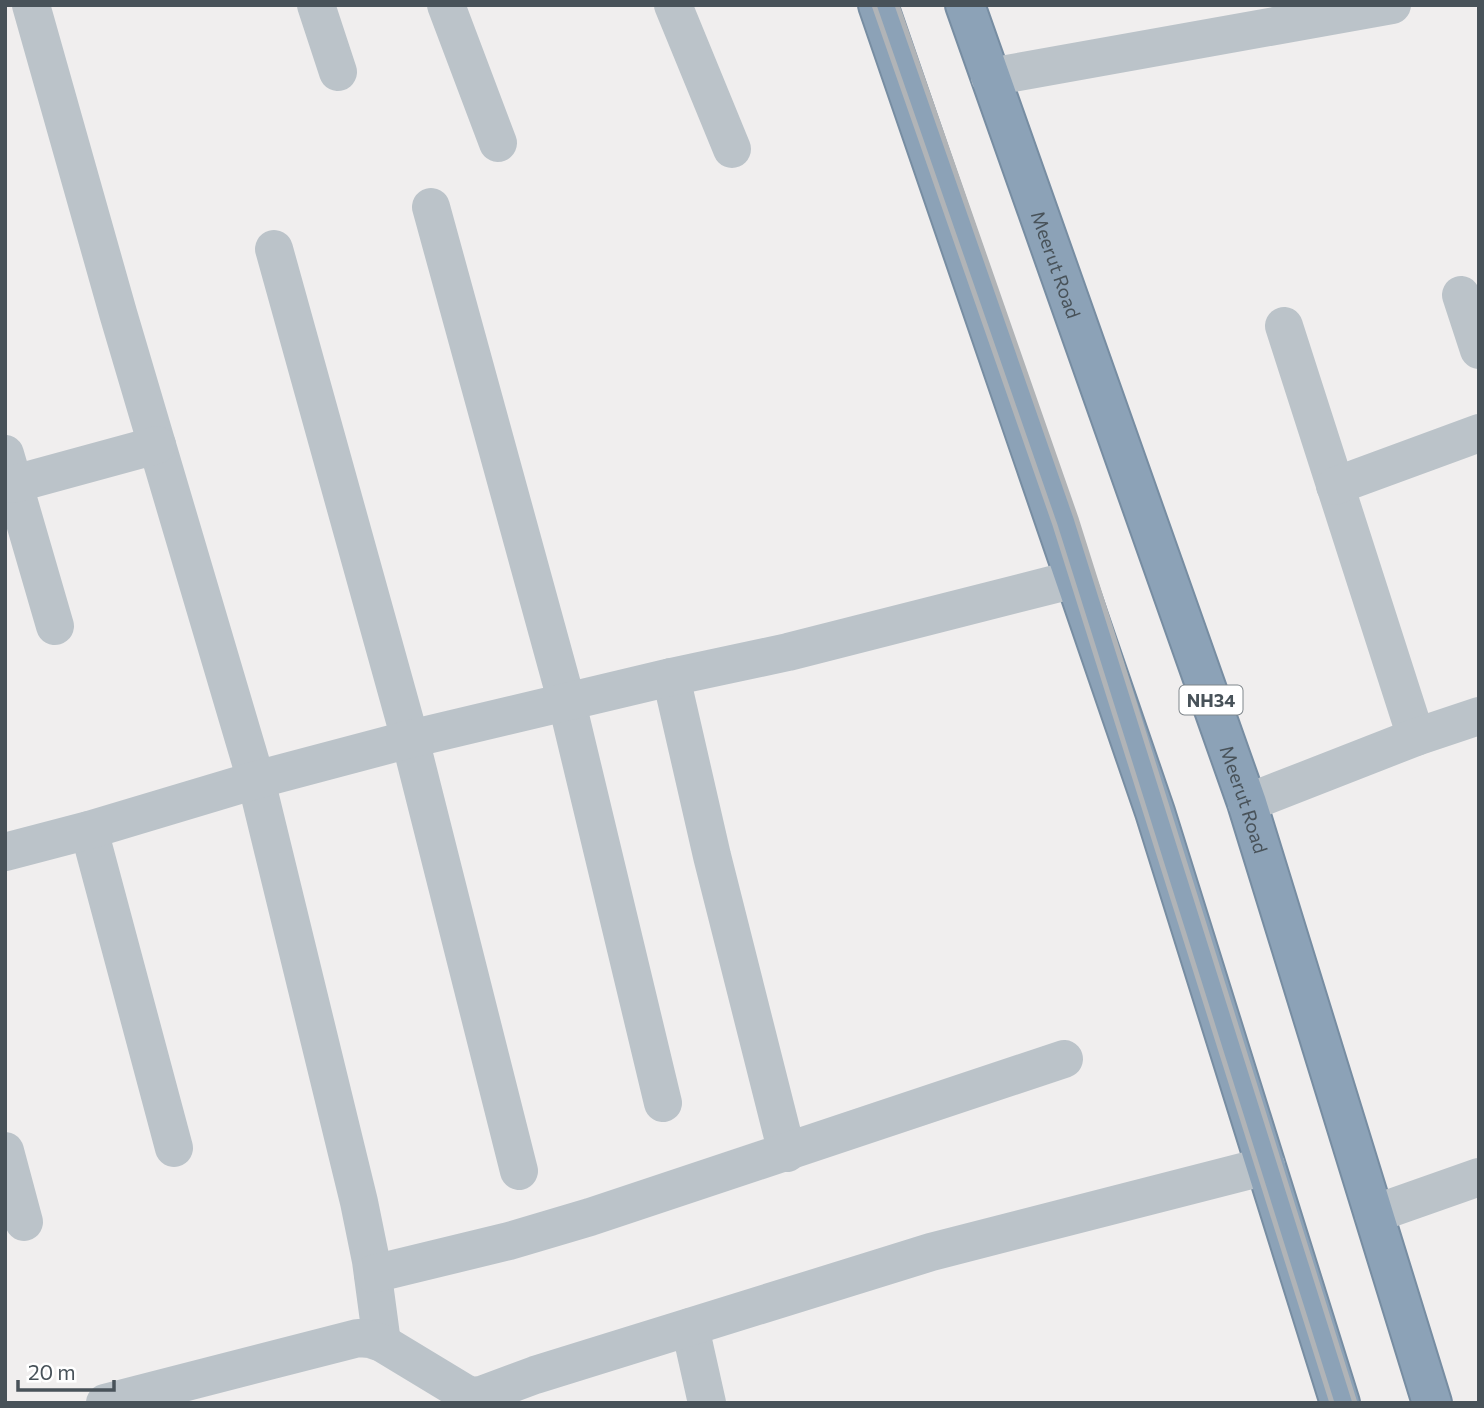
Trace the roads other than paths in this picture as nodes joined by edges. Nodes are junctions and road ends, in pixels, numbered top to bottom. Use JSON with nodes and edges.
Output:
{"nodes":[{"id":1,"x":31,"y":5,"type":"edge"},
{"id":2,"x":316,"y":5,"type":"edge"},
{"id":3,"x":446,"y":5,"type":"edge"},
{"id":4,"x":673,"y":5,"type":"edge"},
{"id":5,"x":878,"y":5,"type":"edge"},
{"id":6,"x":965,"y":5,"type":"edge"},
{"id":7,"x":1392,"y":5,"type":"edge"},
{"id":8,"x":338,"y":72,"type":"dead end"},
{"id":9,"x":990,"y":77,"type":"junction"},
{"id":10,"x":498,"y":143,"type":"dead end"},
{"id":11,"x":732,"y":149,"type":"dead end"},
{"id":12,"x":431,"y":207,"type":"dead end"},
{"id":13,"x":274,"y":249,"type":"dead end"},
{"id":14,"x":1461,"y":295,"type":"dead end"},
{"id":15,"x":1284,"y":326,"type":"dead end"},
{"id":16,"x":1479,"y":350,"type":"edge"},
{"id":17,"x":1479,"y":433,"type":"edge"},
{"id":18,"x":157,"y":444,"type":"junction"},
{"id":19,"x":10,"y":469,"type":"edge"},
{"id":20,"x":1335,"y":486,"type":"junction"},
{"id":21,"x":1075,"y":579,"type":"junction"},
{"id":22,"x":55,"y":626,"type":"dead end"},
{"id":23,"x":671,"y":677,"type":"junction"},
{"id":24,"x":567,"y":703,"type":"junction"},
{"id":25,"x":1479,"y":716,"type":"edge"},
{"id":26,"x":1416,"y":737,"type":"junction"},
{"id":27,"x":410,"y":739,"type":"junction"},
{"id":28,"x":256,"y":780,"type":"junction"},
{"id":29,"x":1247,"y":803,"type":"junction"},
{"id":30,"x":89,"y":830,"type":"junction"},
{"id":31,"x":5,"y":852,"type":"edge"},
{"id":32,"x":1064,"y":1059,"type":"dead end"},
{"id":33,"x":663,"y":1103,"type":"dead end"},
{"id":34,"x":174,"y":1148,"type":"dead end"},
{"id":35,"x":5,"y":1151,"type":"edge"},
{"id":36,"x":787,"y":1153,"type":"junction"},
{"id":37,"x":1266,"y":1166,"type":"junction"},
{"id":38,"x":519,"y":1171,"type":"dead end"},
{"id":39,"x":1479,"y":1177,"type":"edge"},
{"id":40,"x":1374,"y":1214,"type":"junction"},
{"id":41,"x":24,"y":1222,"type":"dead end"},
{"id":42,"x":373,"y":1274,"type":"junction"},
{"id":43,"x":690,"y":1327,"type":"junction"},
{"id":44,"x":382,"y":1343,"type":"junction"},
{"id":45,"x":104,"y":1403,"type":"edge"},
{"id":46,"x":707,"y":1403,"type":"edge"},
{"id":47,"x":1340,"y":1403,"type":"edge"},
{"id":48,"x":1432,"y":1403,"type":"edge"}],
"edges":[{"from":1,"to":18,"type":"street"},
{"from":2,"to":8,"type":"street"},
{"from":3,"to":10,"type":"street"},
{"from":4,"to":11,"type":"street"},
{"from":5,"to":21,"type":"highway"},
{"from":6,"to":9,"type":"highway","name":"Meerut Road","number":"NH34"},
{"from":7,"to":9,"type":"street"},
{"from":9,"to":29,"type":"highway","name":"Meerut Road","number":"NH34"},
{"from":12,"to":24,"type":"street"},
{"from":13,"to":27,"type":"street"},
{"from":14,"to":16,"type":"street"},
{"from":15,"to":20,"type":"street"},
{"from":17,"to":20,"type":"street"},
{"from":18,"to":19,"type":"street"},
{"from":18,"to":28,"type":"street"},
{"from":19,"to":22,"type":"street"},
{"from":20,"to":26,"type":"street"},
{"from":21,"to":23,"type":"street"},
{"from":21,"to":37,"type":"highway"},
{"from":23,"to":24,"type":"street"},
{"from":23,"to":36,"type":"street"},
{"from":24,"to":27,"type":"street"},
{"from":24,"to":33,"type":"street"},
{"from":25,"to":26,"type":"street"},
{"from":26,"to":29,"type":"street"},
{"from":27,"to":28,"type":"street"},
{"from":27,"to":38,"type":"street"},
{"from":28,"to":30,"type":"street"},
{"from":28,"to":42,"type":"street"},
{"from":29,"to":40,"type":"highway","name":"Meerut Road","number":"NH34"},
{"from":30,"to":31,"type":"street"},
{"from":30,"to":34,"type":"street"},
{"from":32,"to":36,"type":"street"},
{"from":35,"to":41,"type":"street"},
{"from":36,"to":42,"type":"street"},
{"from":37,"to":43,"type":"street"},
{"from":37,"to":47,"type":"highway"},
{"from":39,"to":40,"type":"street"},
{"from":40,"to":48,"type":"highway","name":"Meerut Road","number":"NH34"},
{"from":42,"to":44,"type":"street"},
{"from":43,"to":44,"type":"street"},
{"from":43,"to":46,"type":"street"},
{"from":44,"to":45,"type":"street"}]}
